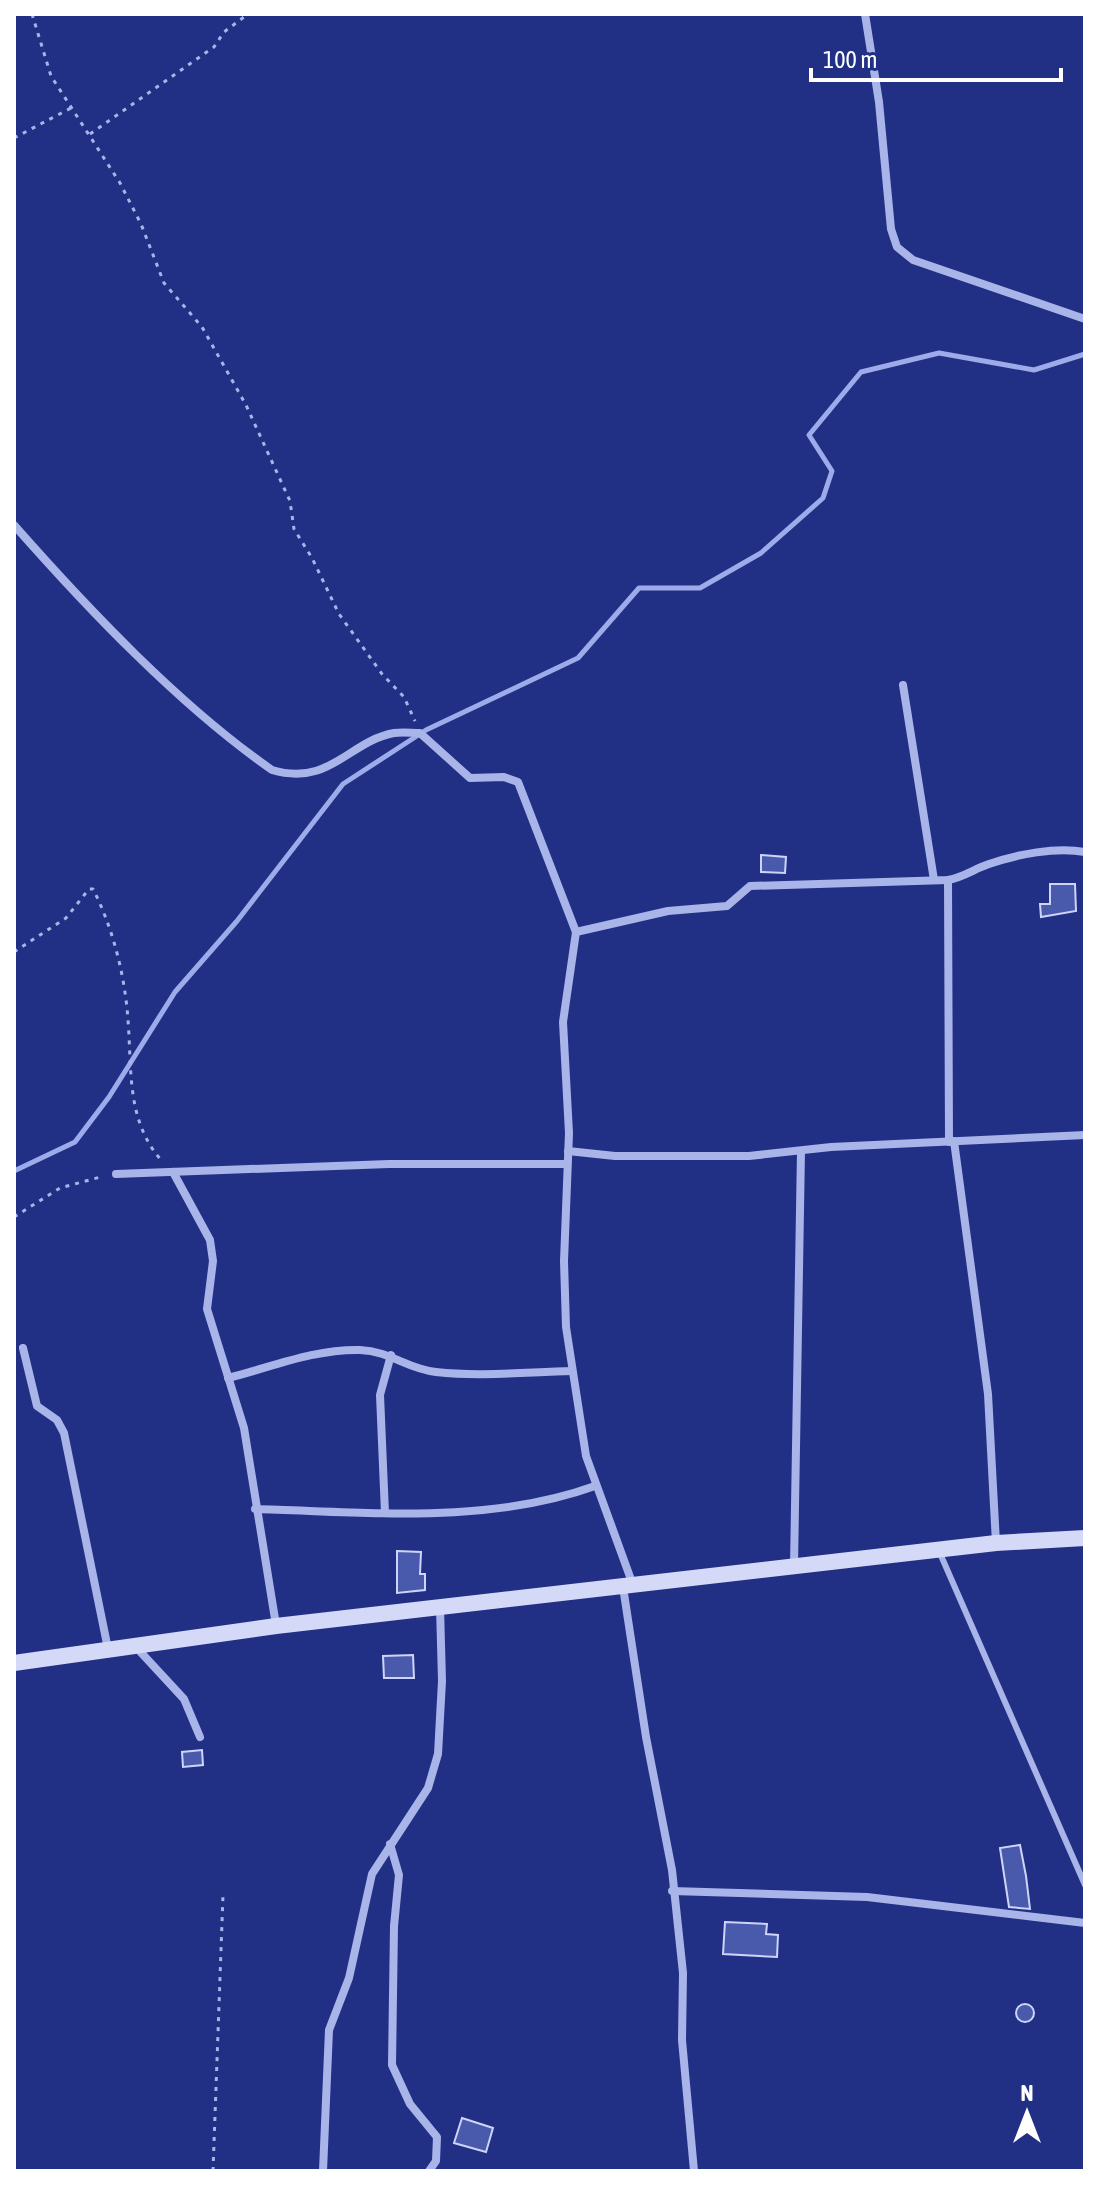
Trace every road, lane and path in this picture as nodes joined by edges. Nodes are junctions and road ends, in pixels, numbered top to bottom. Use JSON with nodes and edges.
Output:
{"nodes":[{"id":1,"x":32,"y":14,"type":"edge"},
{"id":2,"x":248,"y":14,"type":"edge"},
{"id":3,"x":865,"y":14,"type":"edge"},
{"id":4,"x":72,"y":107,"type":"junction"},
{"id":5,"x":90,"y":134,"type":"junction"},
{"id":6,"x":14,"y":138,"type":"edge"},
{"id":7,"x":1085,"y":319,"type":"edge"},
{"id":8,"x":14,"y":525,"type":"edge"},
{"id":9,"x":903,"y":685,"type":"dead end"},
{"id":10,"x":420,"y":733,"type":"junction"},
{"id":11,"x":1085,"y":852,"type":"edge"},
{"id":12,"x":934,"y":880,"type":"junction"},
{"id":13,"x":948,"y":880,"type":"junction"},
{"id":14,"x":576,"y":932,"type":"junction"},
{"id":15,"x":14,"y":952,"type":"edge"},
{"id":16,"x":1085,"y":1135,"type":"edge"},
{"id":17,"x":951,"y":1142,"type":"junction"},
{"id":18,"x":568,"y":1151,"type":"junction"},
{"id":19,"x":801,"y":1151,"type":"junction"},
{"id":20,"x":567,"y":1164,"type":"junction"},
{"id":21,"x":173,"y":1172,"type":"junction"},
{"id":22,"x":116,"y":1174,"type":"joint"},
{"id":23,"x":14,"y":1217,"type":"edge"},
{"id":24,"x":23,"y":1348,"type":"dead end"},
{"id":25,"x":391,"y":1355,"type":"junction"},
{"id":26,"x":572,"y":1371,"type":"junction"},
{"id":27,"x":228,"y":1378,"type":"junction"},
{"id":28,"x":595,"y":1486,"type":"junction"},
{"id":29,"x":255,"y":1509,"type":"junction"},
{"id":30,"x":385,"y":1513,"type":"junction"},
{"id":31,"x":1085,"y":1538,"type":"edge"},
{"id":32,"x":996,"y":1543,"type":"junction"},
{"id":33,"x":939,"y":1551,"type":"junction"},
{"id":34,"x":794,"y":1567,"type":"junction"},
{"id":35,"x":628,"y":1586,"type":"junction"},
{"id":36,"x":440,"y":1606,"type":"junction"},
{"id":37,"x":276,"y":1626,"type":"junction"},
{"id":38,"x":135,"y":1646,"type":"junction"},
{"id":39,"x":108,"y":1649,"type":"junction"},
{"id":40,"x":14,"y":1663,"type":"edge"},
{"id":41,"x":200,"y":1737,"type":"dead end"},
{"id":42,"x":390,"y":1844,"type":"junction"},
{"id":43,"x":1085,"y":1885,"type":"edge"},
{"id":44,"x":672,"y":1891,"type":"junction"},
{"id":45,"x":223,"y":1895,"type":"dead end"},
{"id":46,"x":1085,"y":1923,"type":"edge"},
{"id":47,"x":213,"y":2171,"type":"edge"},
{"id":48,"x":323,"y":2171,"type":"edge"},
{"id":49,"x":429,"y":2171,"type":"edge"},
{"id":50,"x":694,"y":2171,"type":"edge"}],
"edges":[{"from":1,"to":4,"type":"path"},
{"from":2,"to":5,"type":"path"},
{"from":3,"to":7,"type":"street"},
{"from":4,"to":5,"type":"path"},
{"from":4,"to":6,"type":"path"},
{"from":5,"to":10,"type":"path"},
{"from":8,"to":10,"type":"street"},
{"from":9,"to":12,"type":"street"},
{"from":10,"to":14,"type":"street"},
{"from":11,"to":13,"type":"street"},
{"from":12,"to":13,"type":"street"},
{"from":12,"to":14,"type":"street"},
{"from":13,"to":17,"type":"street"},
{"from":14,"to":18,"type":"street"},
{"from":15,"to":21,"type":"path"},
{"from":16,"to":17,"type":"street"},
{"from":17,"to":19,"type":"street"},
{"from":17,"to":32,"type":"street"},
{"from":18,"to":19,"type":"street"},
{"from":18,"to":20,"type":"street"},
{"from":19,"to":34,"type":"street"},
{"from":20,"to":21,"type":"street"},
{"from":20,"to":26,"type":"street"},
{"from":21,"to":22,"type":"street"},
{"from":21,"to":27,"type":"street"},
{"from":22,"to":23,"type":"path"},
{"from":24,"to":39,"type":"street"},
{"from":25,"to":26,"type":"street"},
{"from":25,"to":27,"type":"street"},
{"from":25,"to":30,"type":"street"},
{"from":26,"to":28,"type":"street"},
{"from":27,"to":29,"type":"street"},
{"from":28,"to":30,"type":"street"},
{"from":28,"to":35,"type":"street"},
{"from":29,"to":30,"type":"street"},
{"from":29,"to":37,"type":"street"},
{"from":31,"to":32,"type":"street"},
{"from":32,"to":33,"type":"street"},
{"from":33,"to":34,"type":"street"},
{"from":33,"to":43,"type":"lane"},
{"from":34,"to":35,"type":"street"},
{"from":35,"to":36,"type":"street"},
{"from":35,"to":44,"type":"street"},
{"from":36,"to":37,"type":"street"},
{"from":36,"to":42,"type":"street"},
{"from":37,"to":38,"type":"street"},
{"from":38,"to":39,"type":"street"},
{"from":38,"to":41,"type":"street"},
{"from":39,"to":40,"type":"street"},
{"from":42,"to":48,"type":"street"},
{"from":42,"to":49,"type":"street"},
{"from":44,"to":46,"type":"street"},
{"from":44,"to":50,"type":"street"},
{"from":45,"to":47,"type":"path"}]}
